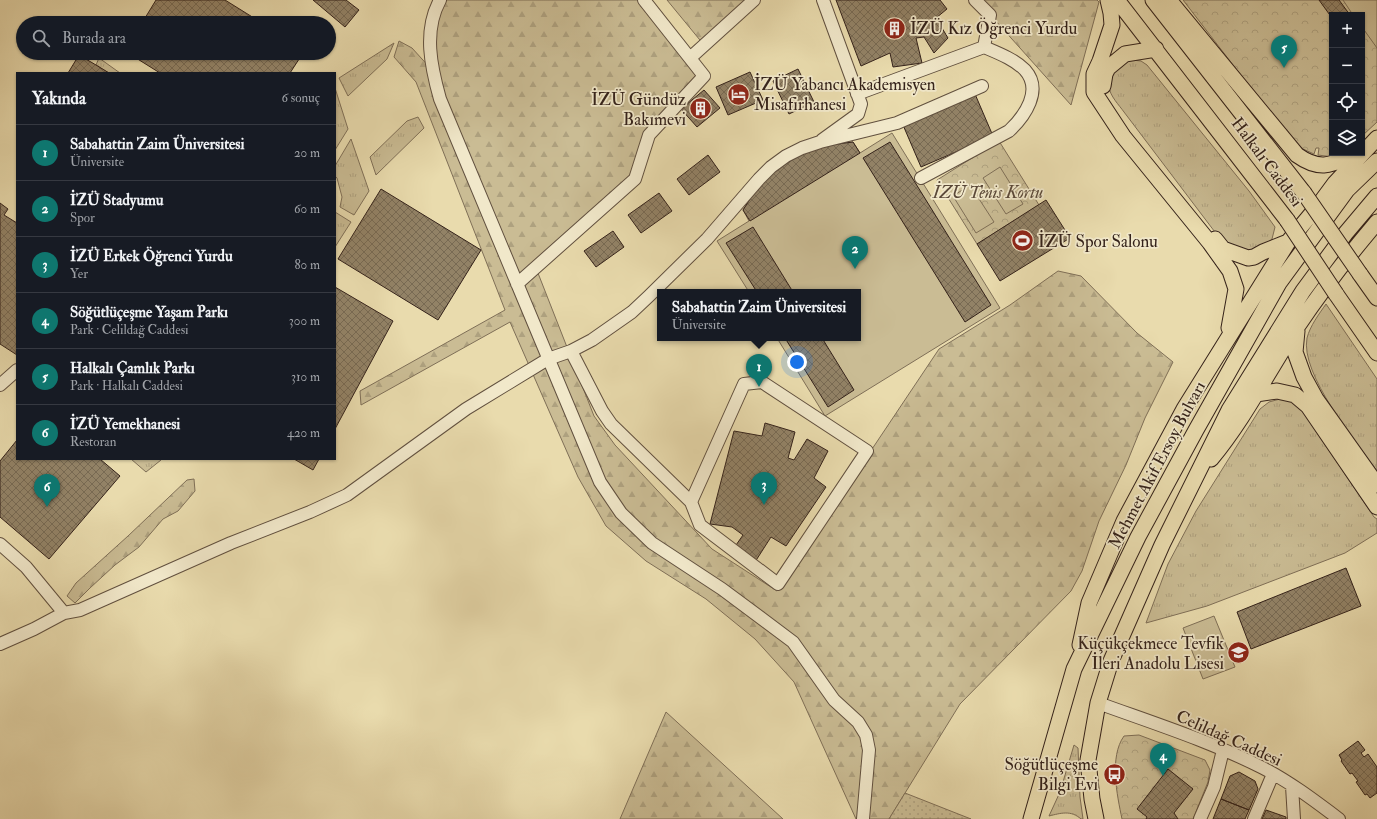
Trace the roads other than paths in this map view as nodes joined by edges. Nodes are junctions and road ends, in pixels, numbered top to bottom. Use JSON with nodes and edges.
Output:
{"nodes":[{"id":1,"x":440,"y":0,"type":"edge"},
{"id":2,"x":644,"y":0,"type":"edge"},
{"id":3,"x":754,"y":0,"type":"edge"},
{"id":4,"x":823,"y":0,"type":"edge"},
{"id":5,"x":975,"y":0,"type":"edge"},
{"id":6,"x":1108,"y":0,"type":"edge"},
{"id":7,"x":1117,"y":0,"type":"edge"},
{"id":8,"x":1153,"y":0,"type":"edge"},
{"id":9,"x":1169,"y":0,"type":"edge"},
{"id":10,"x":984,"y":47,"type":"junction"},
{"id":11,"x":1156,"y":49,"type":"junction"},
{"id":12,"x":690,"y":58,"type":"junction"},
{"id":13,"x":982,"y":86,"type":"dead end"},
{"id":14,"x":857,"y":94,"type":"junction"},
{"id":15,"x":1377,"y":138,"type":"edge"},
{"id":16,"x":820,"y":142,"type":"junction"},
{"id":17,"x":1365,"y":149,"type":"edge"},
{"id":18,"x":1352,"y":156,"type":"edge"},
{"id":19,"x":1359,"y":156,"type":"edge"},
{"id":20,"x":1377,"y":160,"type":"edge"},
{"id":21,"x":922,"y":178,"type":"dead end"},
{"id":22,"x":1377,"y":196,"type":"edge"},
{"id":23,"x":1377,"y":222,"type":"edge"},
{"id":24,"x":1288,"y":242,"type":"junction"},
{"id":25,"x":517,"y":284,"type":"junction"},
{"id":26,"x":1377,"y":298,"type":"edge"},
{"id":27,"x":1298,"y":326,"type":"junction"},
{"id":28,"x":1225,"y":342,"type":"junction"},
{"id":29,"x":571,"y":351,"type":"junction"},
{"id":30,"x":1377,"y":354,"type":"edge"},
{"id":31,"x":548,"y":359,"type":"junction"},
{"id":32,"x":16,"y":371,"type":"edge"},
{"id":33,"x":0,"y":385,"type":"edge"},
{"id":34,"x":1256,"y":394,"type":"junction"},
{"id":35,"x":1194,"y":480,"type":"junction"},
{"id":36,"x":1377,"y":485,"type":"edge"},
{"id":37,"x":691,"y":502,"type":"junction"},
{"id":38,"x":1377,"y":507,"type":"edge"},
{"id":39,"x":0,"y":544,"type":"edge"},
{"id":40,"x":64,"y":613,"type":"junction"},
{"id":41,"x":0,"y":644,"type":"edge"},
{"id":42,"x":1074,"y":669,"type":"junction"},
{"id":43,"x":1098,"y":703,"type":"junction"},
{"id":44,"x":1223,"y":750,"type":"junction"},
{"id":45,"x":1273,"y":774,"type":"junction"},
{"id":46,"x":1292,"y":786,"type":"junction"},
{"id":47,"x":863,"y":819,"type":"edge"},
{"id":48,"x":1031,"y":819,"type":"edge"},
{"id":49,"x":1096,"y":819,"type":"edge"},
{"id":50,"x":1200,"y":819,"type":"edge"},
{"id":51,"x":1254,"y":819,"type":"edge"},
{"id":52,"x":1294,"y":819,"type":"edge"},
{"id":53,"x":1339,"y":819,"type":"edge"}],
"edges":[{"from":1,"to":25,"type":"street"},
{"from":2,"to":12,"type":"street"},
{"from":3,"to":12,"type":"street"},
{"from":4,"to":14,"type":"street"},
{"from":5,"to":10,"type":"street"},
{"from":6,"to":28,"type":"main road"},
{"from":7,"to":11,"type":"main road","name":"Halkalı Caddesi"},
{"from":8,"to":26,"type":"main road","name":"Halkalı Caddesi","bridge":true},
{"from":9,"to":18,"type":"main road"},
{"from":10,"to":14,"type":"street"},
{"from":10,"to":21,"type":"street"},
{"from":11,"to":24,"type":"main road"},
{"from":11,"to":30,"type":"main road","name":"Halkalı Caddesi","bridge":true},
{"from":12,"to":25,"type":"street"},
{"from":13,"to":16,"type":"street"},
{"from":14,"to":16,"type":"street"},
{"from":15,"to":17,"type":"main road"},
{"from":16,"to":29,"type":"street"},
{"from":19,"to":24,"type":"main road"},
{"from":20,"to":42,"type":"main road","name":"Mehmet Akif Ersoy Bulvarı"},
{"from":22,"to":35,"type":"main road"},
{"from":23,"to":27,"type":"main road"},
{"from":24,"to":28,"type":"main road"},
{"from":25,"to":31,"type":"street"},
{"from":27,"to":34,"type":"main road"},
{"from":27,"to":36,"type":"main road"},
{"from":28,"to":42,"type":"main road"},
{"from":29,"to":31,"type":"street"},
{"from":29,"to":37,"type":"street"},
{"from":31,"to":40,"type":"street"},
{"from":31,"to":47,"type":"street"},
{"from":32,"to":33,"type":"street"},
{"from":34,"to":35,"type":"main road"},
{"from":34,"to":38,"type":"main road"},
{"from":35,"to":43,"type":"main road"},
{"from":37,"to":37,"type":"street"},
{"from":39,"to":40,"type":"street"},
{"from":40,"to":41,"type":"street"},
{"from":42,"to":48,"type":"main road","name":"Mehmet Akif Ersoy Bulvarı"},
{"from":43,"to":44,"type":"street","name":"Celildağ Caddesi"},
{"from":43,"to":49,"type":"main road"},
{"from":44,"to":45,"type":"street","name":"Celildağ Caddesi"},
{"from":44,"to":50,"type":"street"},
{"from":45,"to":46,"type":"street","name":"Celildağ Caddesi"},
{"from":45,"to":51,"type":"street"},
{"from":46,"to":52,"type":"street"},
{"from":46,"to":53,"type":"street","name":"Celildağ Caddesi"}]}
